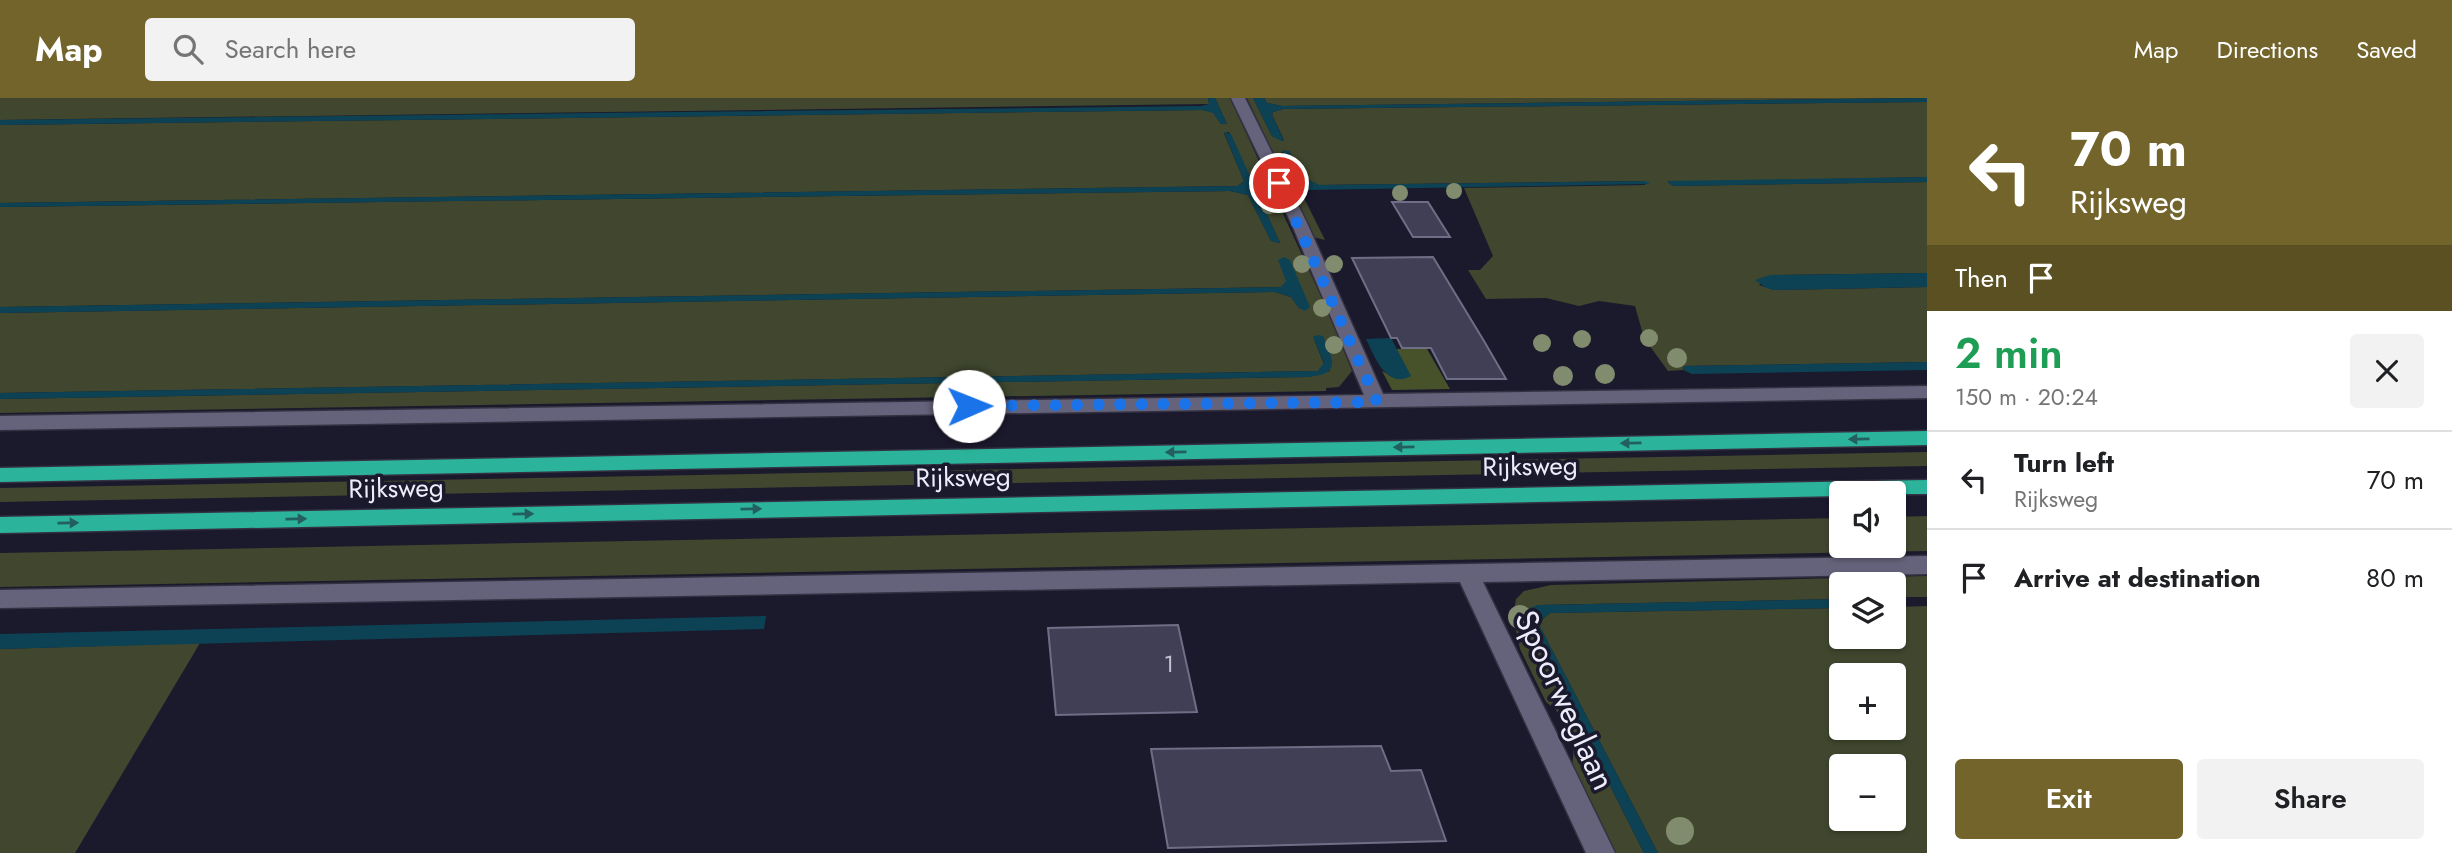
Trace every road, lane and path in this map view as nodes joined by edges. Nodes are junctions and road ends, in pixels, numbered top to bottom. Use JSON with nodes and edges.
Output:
{"nodes":[{"id":1,"x":1238,"y":98,"type":"edge"},
{"id":2,"x":1927,"y":392,"type":"edge"},
{"id":3,"x":1377,"y":402,"type":"junction"},
{"id":4,"x":0,"y":423,"type":"edge"},
{"id":5,"x":1927,"y":438,"type":"edge"},
{"id":6,"x":0,"y":475,"type":"edge"},
{"id":7,"x":1927,"y":487,"type":"edge"},
{"id":8,"x":0,"y":525,"type":"edge"},
{"id":9,"x":1927,"y":565,"type":"edge"},
{"id":10,"x":1468,"y":575,"type":"junction"},
{"id":11,"x":0,"y":599,"type":"edge"},
{"id":12,"x":1601,"y":853,"type":"edge"}],
"edges":[{"from":1,"to":3,"type":"street"},
{"from":2,"to":3,"type":"street"},
{"from":3,"to":4,"type":"street"},
{"from":5,"to":6,"type":"highway","name":"Rijksweg","one_way":true},
{"from":8,"to":7,"type":"highway","name":"Rijksweg","one_way":true},
{"from":9,"to":10,"type":"street"},
{"from":10,"to":11,"type":"street"},
{"from":10,"to":12,"type":"street","name":"Spoorweglaan"}]}
